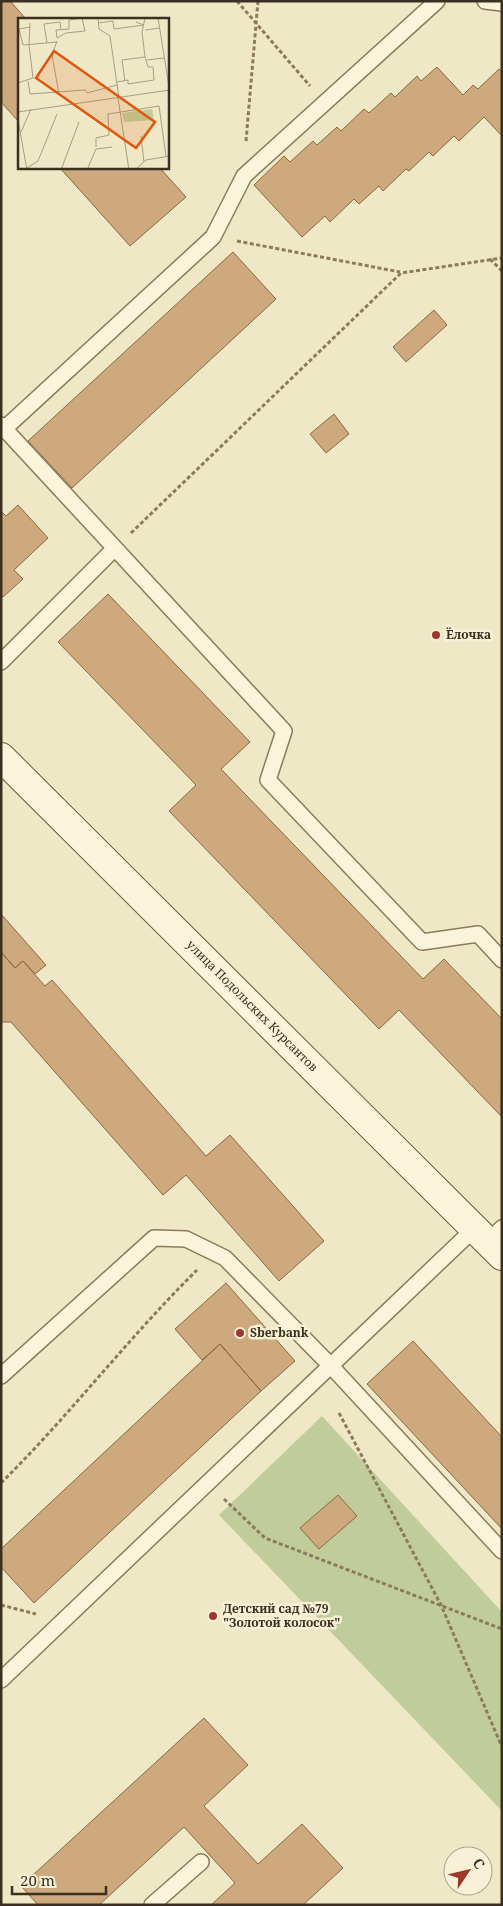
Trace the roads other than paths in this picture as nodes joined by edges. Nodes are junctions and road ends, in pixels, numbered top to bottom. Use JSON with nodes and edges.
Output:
{"nodes":[{"id":1,"x":437,"y":1,"type":"edge"},
{"id":2,"x":485,"y":1,"type":"edge"},
{"id":3,"x":502,"y":3,"type":"edge"},
{"id":4,"x":2,"y":427,"type":"edge"},
{"id":5,"x":115,"y":548,"type":"junction"},
{"id":6,"x":1,"y":662,"type":"edge"},
{"id":7,"x":1,"y":757,"type":"edge"},
{"id":8,"x":502,"y":960,"type":"edge"},
{"id":9,"x":491,"y":1238,"type":"edge"},
{"id":10,"x":330,"y":1366,"type":"junction"},
{"id":11,"x":1,"y":1376,"type":"edge"},
{"id":12,"x":502,"y":1551,"type":"edge"},
{"id":13,"x":1,"y":1680,"type":"edge"},
{"id":14,"x":201,"y":1862,"type":"dead end"},
{"id":15,"x":152,"y":1905,"type":"edge"}],
"edges":[{"from":1,"to":4,"type":"lane"},
{"from":2,"to":3,"type":"lane"},
{"from":4,"to":5,"type":"lane"},
{"from":5,"to":6,"type":"lane"},
{"from":5,"to":8,"type":"lane"},
{"from":7,"to":9,"type":"street","name":"улица Подольских Курсантов"},
{"from":9,"to":10,"type":"lane"},
{"from":10,"to":11,"type":"lane"},
{"from":10,"to":12,"type":"lane"},
{"from":10,"to":13,"type":"lane"},
{"from":14,"to":15,"type":"lane"}]}
